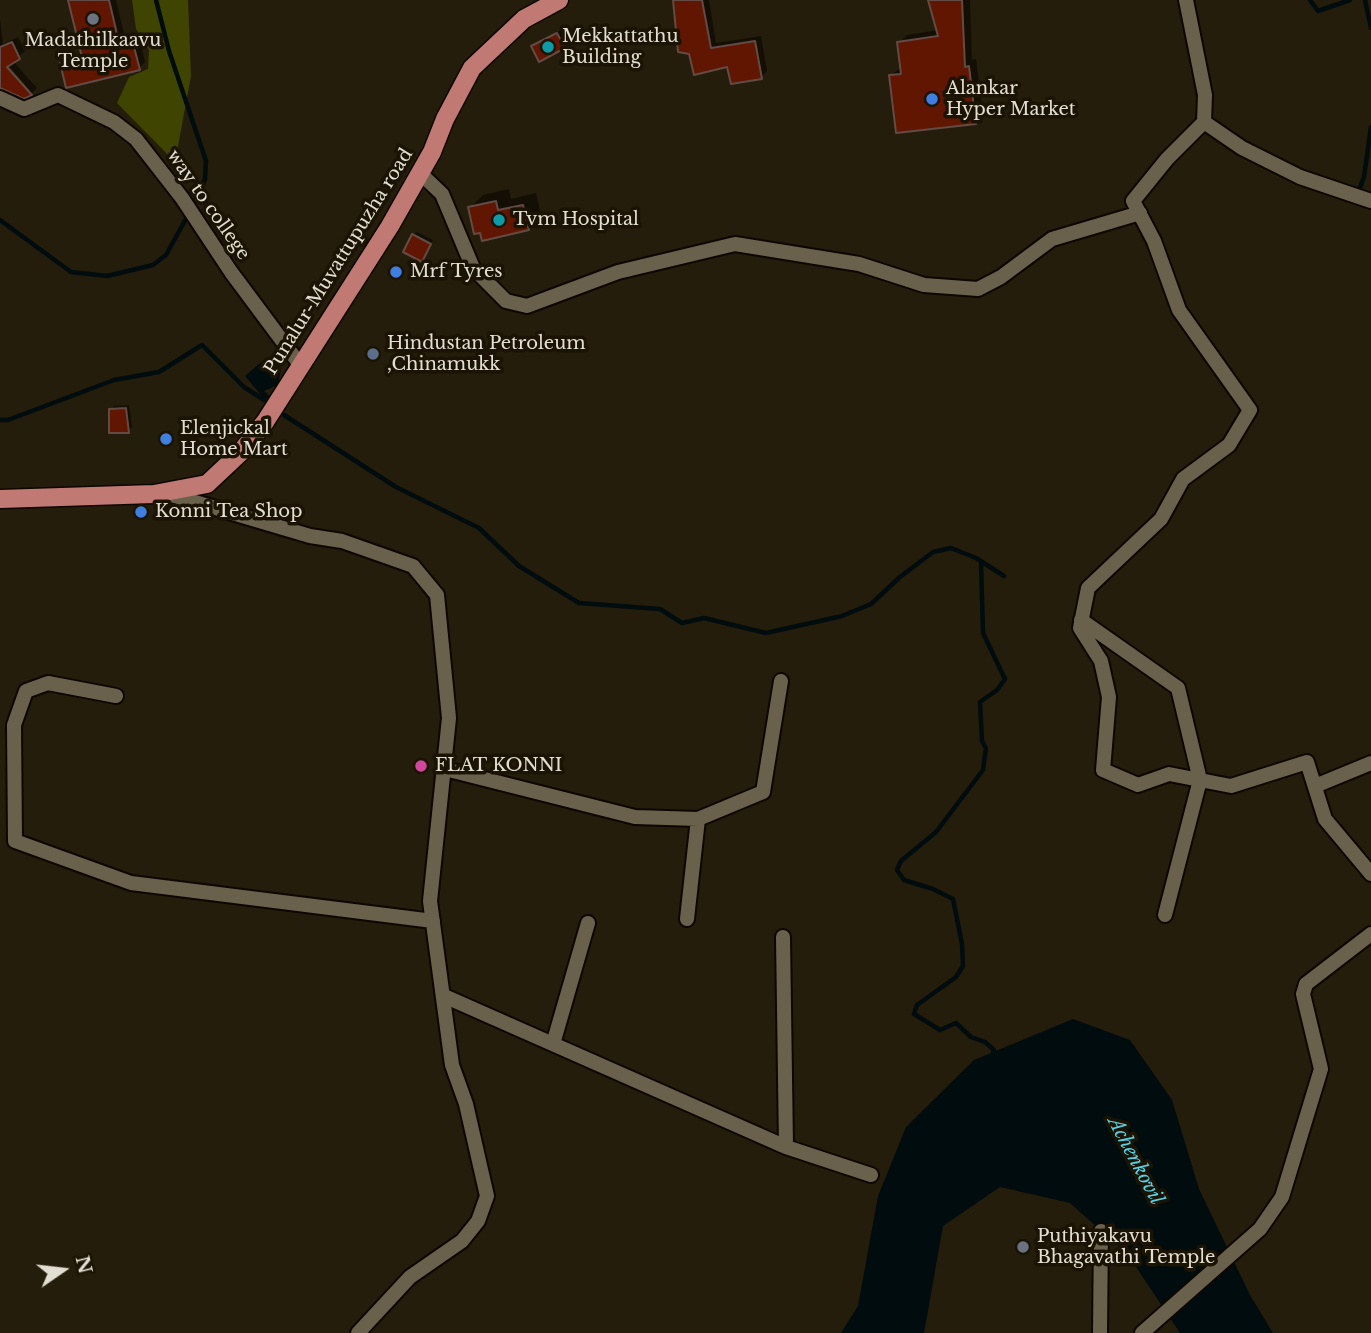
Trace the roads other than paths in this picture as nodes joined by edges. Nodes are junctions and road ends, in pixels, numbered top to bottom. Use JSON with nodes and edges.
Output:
{"nodes":[{"id":1,"x":559,"y":0,"type":"edge"},
{"id":2,"x":1186,"y":0,"type":"edge"},
{"id":3,"x":0,"y":97,"type":"edge"},
{"id":4,"x":1204,"y":122,"type":"junction"},
{"id":5,"x":420,"y":173,"type":"junction"},
{"id":6,"x":1371,"y":201,"type":"edge"},
{"id":7,"x":1140,"y":213,"type":"junction"},
{"id":8,"x":301,"y":366,"type":"junction"},
{"id":9,"x":163,"y":493,"type":"junction"},
{"id":10,"x":0,"y":499,"type":"edge"},
{"id":11,"x":1081,"y":620,"type":"junction"},
{"id":12,"x":781,"y":681,"type":"dead end"},
{"id":13,"x":116,"y":696,"type":"dead end"},
{"id":14,"x":1371,"y":763,"type":"edge"},
{"id":15,"x":445,"y":769,"type":"junction"},
{"id":16,"x":1200,"y":780,"type":"junction"},
{"id":17,"x":1315,"y":786,"type":"junction"},
{"id":18,"x":698,"y":819,"type":"junction"},
{"id":19,"x":1371,"y":874,"type":"edge"},
{"id":20,"x":1165,"y":915,"type":"dead end"},
{"id":21,"x":687,"y":919,"type":"dead end"},
{"id":22,"x":433,"y":921,"type":"junction"},
{"id":23,"x":588,"y":923,"type":"dead end"},
{"id":24,"x":1371,"y":934,"type":"edge"},
{"id":25,"x":783,"y":937,"type":"dead end"},
{"id":26,"x":444,"y":996,"type":"junction"},
{"id":27,"x":553,"y":1044,"type":"junction"},
{"id":28,"x":786,"y":1147,"type":"junction"},
{"id":29,"x":871,"y":1175,"type":"dead end"},
{"id":30,"x":1101,"y":1231,"type":"dead end"},
{"id":31,"x":358,"y":1333,"type":"edge"},
{"id":32,"x":1100,"y":1333,"type":"edge"},
{"id":33,"x":1142,"y":1333,"type":"edge"}],
"edges":[{"from":1,"to":5,"type":"main road","name":"Punalur-Muvattupuzha road"},
{"from":2,"to":4,"type":"street"},
{"from":3,"to":8,"type":"street","name":"way to college"},
{"from":4,"to":6,"type":"street"},
{"from":4,"to":7,"type":"street"},
{"from":5,"to":7,"type":"street"},
{"from":5,"to":8,"type":"main road","name":"Punalur-Muvattupuzha road"},
{"from":7,"to":11,"type":"street"},
{"from":8,"to":9,"type":"main road","name":"Punalur-Muvattupuzha road"},
{"from":9,"to":10,"type":"main road","name":"Punalur-Muvattupuzha road"},
{"from":9,"to":15,"type":"street"},
{"from":11,"to":16,"type":"street"},
{"from":11,"to":16,"type":"street"},
{"from":12,"to":18,"type":"street"},
{"from":13,"to":22,"type":"street"},
{"from":14,"to":17,"type":"street"},
{"from":15,"to":18,"type":"street"},
{"from":15,"to":22,"type":"street"},
{"from":16,"to":17,"type":"street"},
{"from":16,"to":20,"type":"street"},
{"from":17,"to":19,"type":"street"},
{"from":18,"to":21,"type":"street"},
{"from":22,"to":26,"type":"street"},
{"from":23,"to":27,"type":"street"},
{"from":24,"to":33,"type":"street"},
{"from":25,"to":28,"type":"street"},
{"from":26,"to":27,"type":"street"},
{"from":26,"to":31,"type":"street"},
{"from":27,"to":28,"type":"street"},
{"from":28,"to":29,"type":"street"},
{"from":30,"to":32,"type":"street"}]}
